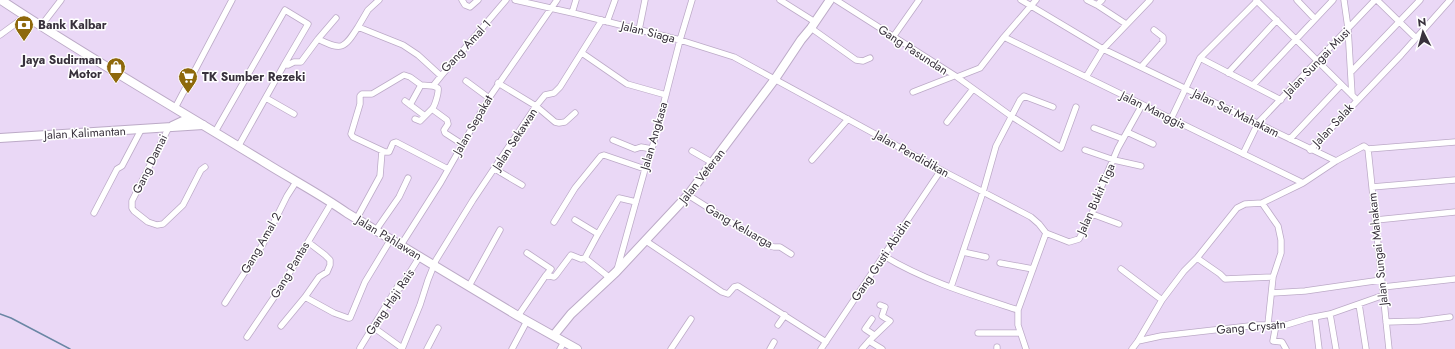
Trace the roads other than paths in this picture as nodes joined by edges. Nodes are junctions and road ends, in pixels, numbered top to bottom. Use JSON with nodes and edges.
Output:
{"nodes":[{"id":1,"x":1,"y":0,"type":"edge"},
{"id":2,"x":61,"y":0,"type":"edge"},
{"id":3,"x":232,"y":0,"type":"edge"},
{"id":4,"x":379,"y":0,"type":"edge"},
{"id":5,"x":462,"y":0,"type":"edge"},
{"id":6,"x":478,"y":0,"type":"edge"},
{"id":7,"x":506,"y":0,"type":"edge"},
{"id":8,"x":515,"y":0,"type":"edge"},
{"id":9,"x":557,"y":0,"type":"edge"},
{"id":10,"x":576,"y":0,"type":"edge"},
{"id":11,"x":615,"y":0,"type":"edge"},
{"id":12,"x":645,"y":0,"type":"edge"},
{"id":13,"x":692,"y":0,"type":"edge"},
{"id":14,"x":780,"y":0,"type":"edge"},
{"id":15,"x":830,"y":0,"type":"edge"},
{"id":16,"x":836,"y":0,"type":"edge"},
{"id":17,"x":919,"y":0,"type":"edge"},
{"id":18,"x":1021,"y":0,"type":"edge"},
{"id":19,"x":1036,"y":0,"type":"edge"},
{"id":20,"x":1088,"y":0,"type":"edge"},
{"id":21,"x":1102,"y":0,"type":"edge"},
{"id":22,"x":1150,"y":0,"type":"edge"},
{"id":23,"x":1297,"y":0,"type":"edge"},
{"id":24,"x":1344,"y":0,"type":"edge"},
{"id":25,"x":1376,"y":0,"type":"edge"},
{"id":26,"x":1420,"y":0,"type":"edge"},
{"id":27,"x":1450,"y":0,"type":"edge"},
{"id":28,"x":1257,"y":1,"type":"edge"},
{"id":29,"x":1331,"y":1,"type":"edge"},
{"id":30,"x":1030,"y":5,"type":"junction"},
{"id":31,"x":1097,"y":5,"type":"junction"},
{"id":32,"x":552,"y":9,"type":"junction"},
{"id":33,"x":572,"y":13,"type":"junction"},
{"id":34,"x":26,"y":16,"type":"junction"},
{"id":35,"x":336,"y":18,"type":"dead end"},
{"id":36,"x":1315,"y":19,"type":"junction"},
{"id":37,"x":1277,"y":20,"type":"junction"},
{"id":38,"x":604,"y":21,"type":"junction"},
{"id":39,"x":1400,"y":22,"type":"junction"},
{"id":40,"x":1126,"y":24,"type":"junction"},
{"id":41,"x":813,"y":25,"type":"junction"},
{"id":42,"x":41,"y":26,"type":"junction"},
{"id":43,"x":358,"y":27,"type":"junction"},
{"id":44,"x":1348,"y":28,"type":"junction"},
{"id":45,"x":638,"y":30,"type":"junction"},
{"id":46,"x":1154,"y":30,"type":"dead end"},
{"id":47,"x":0,"y":35,"type":"edge"},
{"id":48,"x":893,"y":37,"type":"junction"},
{"id":49,"x":1004,"y":37,"type":"junction"},
{"id":50,"x":1416,"y":38,"type":"junction"},
{"id":51,"x":318,"y":39,"type":"junction"},
{"id":52,"x":680,"y":40,"type":"junction"},
{"id":53,"x":1296,"y":40,"type":"junction"},
{"id":54,"x":1103,"y":49,"type":"junction"},
{"id":55,"x":582,"y":53,"type":"junction"},
{"id":56,"x":870,"y":58,"type":"dead end"},
{"id":57,"x":1200,"y":58,"type":"junction"},
{"id":58,"x":1317,"y":61,"type":"junction"},
{"id":59,"x":284,"y":65,"type":"junction"},
{"id":60,"x":1141,"y":67,"type":"junction"},
{"id":61,"x":1351,"y":72,"type":"junction"},
{"id":62,"x":1228,"y":73,"type":"junction"},
{"id":63,"x":441,"y":76,"type":"junction"},
{"id":64,"x":956,"y":77,"type":"junction"},
{"id":65,"x":1086,"y":78,"type":"junction"},
{"id":66,"x":775,"y":80,"type":"junction"},
{"id":67,"x":466,"y":81,"type":"dead end"},
{"id":68,"x":498,"y":83,"type":"junction"},
{"id":69,"x":421,"y":85,"type":"junction"},
{"id":70,"x":1253,"y":85,"type":"junction"},
{"id":71,"x":1341,"y":85,"type":"junction"},
{"id":72,"x":433,"y":86,"type":"junction"},
{"id":73,"x":973,"y":89,"type":"junction"},
{"id":74,"x":1186,"y":89,"type":"junction"},
{"id":75,"x":913,"y":92,"type":"dead end"},
{"id":76,"x":666,"y":95,"type":"junction"},
{"id":77,"x":266,"y":98,"type":"junction"},
{"id":78,"x":489,"y":98,"type":"junction"},
{"id":79,"x":1354,"y":98,"type":"junction"},
{"id":80,"x":1281,"y":100,"type":"junction"},
{"id":81,"x":1142,"y":105,"type":"junction"},
{"id":82,"x":536,"y":106,"type":"junction"},
{"id":83,"x":1053,"y":107,"type":"dead end"},
{"id":84,"x":1076,"y":107,"type":"dead end"},
{"id":85,"x":174,"y":108,"type":"junction"},
{"id":86,"x":432,"y":109,"type":"junction"},
{"id":87,"x":574,"y":113,"type":"dead end"},
{"id":88,"x":294,"y":114,"type":"dead end"},
{"id":89,"x":425,"y":116,"type":"junction"},
{"id":90,"x":1011,"y":116,"type":"junction"},
{"id":91,"x":190,"y":118,"type":"junction"},
{"id":92,"x":415,"y":119,"type":"dead end"},
{"id":93,"x":848,"y":119,"type":"junction"},
{"id":94,"x":1171,"y":119,"type":"junction"},
{"id":95,"x":947,"y":122,"type":"dead end"},
{"id":96,"x":1258,"y":123,"type":"junction"},
{"id":97,"x":203,"y":125,"type":"junction"},
{"id":98,"x":169,"y":127,"type":"junction"},
{"id":99,"x":1094,"y":128,"type":"dead end"},
{"id":100,"x":141,"y":130,"type":"junction"},
{"id":101,"x":215,"y":132,"type":"junction"},
{"id":102,"x":1127,"y":132,"type":"junction"},
{"id":103,"x":0,"y":138,"type":"edge"},
{"id":104,"x":1123,"y":139,"type":"junction"},
{"id":105,"x":1290,"y":139,"type":"junction"},
{"id":106,"x":613,"y":140,"type":"dead end"},
{"id":107,"x":1455,"y":142,"type":"edge"},
{"id":108,"x":462,"y":144,"type":"junction"},
{"id":109,"x":1153,"y":144,"type":"dead end"},
{"id":110,"x":238,"y":147,"type":"junction"},
{"id":111,"x":1365,"y":147,"type":"junction"},
{"id":112,"x":652,"y":149,"type":"junction"},
{"id":113,"x":1085,"y":150,"type":"dead end"},
{"id":114,"x":1310,"y":150,"type":"junction"},
{"id":115,"x":382,"y":151,"type":"junction"},
{"id":116,"x":692,"y":151,"type":"dead end"},
{"id":117,"x":1243,"y":154,"type":"junction"},
{"id":118,"x":812,"y":160,"type":"dead end"},
{"id":119,"x":1114,"y":160,"type":"junction"},
{"id":120,"x":1336,"y":161,"type":"junction"},
{"id":121,"x":713,"y":163,"type":"junction"},
{"id":122,"x":1141,"y":166,"type":"dead end"},
{"id":123,"x":205,"y":167,"type":"dead end"},
{"id":124,"x":448,"y":169,"type":"junction"},
{"id":125,"x":495,"y":169,"type":"junction"},
{"id":126,"x":645,"y":169,"type":"junction"},
{"id":127,"x":941,"y":170,"type":"junction"},
{"id":128,"x":408,"y":178,"type":"dead end"},
{"id":129,"x":1455,"y":180,"type":"edge"},
{"id":130,"x":296,"y":182,"type":"junction"},
{"id":131,"x":1303,"y":183,"type":"junction"},
{"id":132,"x":522,"y":185,"type":"dead end"},
{"id":133,"x":1372,"y":187,"type":"junction"},
{"id":134,"x":983,"y":192,"type":"junction"},
{"id":135,"x":688,"y":195,"type":"junction"},
{"id":136,"x":332,"y":202,"type":"junction"},
{"id":137,"x":636,"y":202,"type":"junction"},
{"id":138,"x":1262,"y":203,"type":"junction"},
{"id":139,"x":94,"y":212,"type":"dead end"},
{"id":140,"x":1455,"y":212,"type":"edge"},
{"id":141,"x":1092,"y":214,"type":"junction"},
{"id":142,"x":357,"y":218,"type":"junction"},
{"id":143,"x":575,"y":220,"type":"dead end"},
{"id":144,"x":1376,"y":220,"type":"junction"},
{"id":145,"x":554,"y":222,"type":"dead end"},
{"id":146,"x":1119,"y":224,"type":"dead end"},
{"id":147,"x":376,"y":230,"type":"junction"},
{"id":148,"x":500,"y":230,"type":"dead end"},
{"id":149,"x":1046,"y":233,"type":"junction"},
{"id":150,"x":598,"y":234,"type":"junction"},
{"id":151,"x":391,"y":239,"type":"junction"},
{"id":152,"x":646,"y":241,"type":"junction"},
{"id":153,"x":308,"y":242,"type":"junction"},
{"id":154,"x":402,"y":245,"type":"junction"},
{"id":155,"x":963,"y":252,"type":"junction"},
{"id":156,"x":527,"y":253,"type":"dead end"},
{"id":157,"x":791,"y":254,"type":"dead end"},
{"id":158,"x":420,"y":256,"type":"junction"},
{"id":159,"x":884,"y":256,"type":"junction"},
{"id":160,"x":986,"y":257,"type":"dead end"},
{"id":161,"x":585,"y":258,"type":"junction"},
{"id":162,"x":1196,"y":258,"type":"junction"},
{"id":163,"x":1000,"y":262,"type":"dead end"},
{"id":164,"x":434,"y":265,"type":"junction"},
{"id":165,"x":1034,"y":269,"type":"junction"},
{"id":166,"x":1121,"y":269,"type":"dead end"},
{"id":167,"x":616,"y":272,"type":"junction"},
{"id":168,"x":547,"y":274,"type":"junction"},
{"id":169,"x":1273,"y":277,"type":"junction"},
{"id":170,"x":610,"y":278,"type":"junction"},
{"id":171,"x":1382,"y":280,"type":"junction"},
{"id":172,"x":1455,"y":280,"type":"edge"},
{"id":173,"x":470,"y":286,"type":"junction"},
{"id":174,"x":951,"y":287,"type":"junction"},
{"id":175,"x":1383,"y":287,"type":"junction"},
{"id":176,"x":1272,"y":292,"type":"junction"},
{"id":177,"x":1384,"y":296,"type":"junction"},
{"id":178,"x":305,"y":297,"type":"junction"},
{"id":179,"x":1162,"y":300,"type":"junction"},
{"id":180,"x":225,"y":303,"type":"dead end"},
{"id":181,"x":880,"y":304,"type":"dead end"},
{"id":182,"x":1359,"y":304,"type":"junction"},
{"id":183,"x":1018,"y":310,"type":"junction"},
{"id":184,"x":1330,"y":314,"type":"junction"},
{"id":185,"x":785,"y":315,"type":"junction"},
{"id":186,"x":518,"y":316,"type":"junction"},
{"id":187,"x":1315,"y":317,"type":"junction"},
{"id":188,"x":691,"y":318,"type":"dead end"},
{"id":189,"x":1450,"y":318,"type":"dead end"},
{"id":190,"x":872,"y":319,"type":"dead end"},
{"id":191,"x":527,"y":321,"type":"junction"},
{"id":192,"x":1386,"y":322,"type":"junction"},
{"id":193,"x":1268,"y":324,"type":"junction"},
{"id":194,"x":778,"y":325,"type":"dead end"},
{"id":195,"x":1276,"y":325,"type":"junction"},
{"id":196,"x":281,"y":326,"type":"dead end"},
{"id":197,"x":372,"y":327,"type":"junction"},
{"id":198,"x":438,"y":328,"type":"dead end"},
{"id":199,"x":978,"y":333,"type":"dead end"},
{"id":200,"x":1020,"y":333,"type":"junction"},
{"id":201,"x":554,"y":335,"type":"junction"},
{"id":202,"x":874,"y":335,"type":"junction"},
{"id":203,"x":247,"y":337,"type":"dead end"},
{"id":204,"x":869,"y":341,"type":"junction"},
{"id":205,"x":1138,"y":341,"type":"junction"},
{"id":206,"x":774,"y":342,"type":"dead end"},
{"id":207,"x":826,"y":342,"type":"junction"},
{"id":208,"x":562,"y":345,"type":"edge"},
{"id":209,"x":360,"y":348,"type":"dead end"},
{"id":210,"x":402,"y":348,"type":"edge"},
{"id":211,"x":427,"y":349,"type":"edge"},
{"id":212,"x":512,"y":349,"type":"edge"},
{"id":213,"x":577,"y":349,"type":"edge"},
{"id":214,"x":670,"y":349,"type":"edge"},
{"id":215,"x":770,"y":349,"type":"edge"},
{"id":216,"x":821,"y":349,"type":"edge"},
{"id":217,"x":862,"y":349,"type":"edge"},
{"id":218,"x":882,"y":349,"type":"edge"},
{"id":219,"x":1026,"y":349,"type":"edge"},
{"id":220,"x":1132,"y":349,"type":"edge"},
{"id":221,"x":1286,"y":349,"type":"edge"},
{"id":222,"x":1319,"y":349,"type":"edge"},
{"id":223,"x":1336,"y":349,"type":"edge"},
{"id":224,"x":1366,"y":349,"type":"edge"},
{"id":225,"x":1389,"y":349,"type":"edge"}],
"edges":[{"from":1,"to":34,"type":"main road","name":"Jalan Pahlawan"},
{"from":2,"to":42,"type":"street"},
{"from":3,"to":85,"type":"street"},
{"from":4,"to":43,"type":"street"},
{"from":5,"to":6,"type":"street"},
{"from":7,"to":63,"type":"street","name":"Gang Amal 1"},
{"from":8,"to":32,"type":"street","name":"Jalan Siaga"},
{"from":9,"to":32,"type":"street","name":"Jalan Sepakat"},
{"from":10,"to":33,"type":"street"},
{"from":11,"to":38,"type":"street","name":"Jalan Sekawan"},
{"from":12,"to":45,"type":"street"},
{"from":13,"to":52,"type":"street","name":"Jalan Angkasa"},
{"from":14,"to":41,"type":"street"},
{"from":15,"to":41,"type":"main road","name":"Jalan Veteran"},
{"from":16,"to":48,"type":"street","name":"Gang Pasundan"},
{"from":17,"to":48,"type":"street"},
{"from":18,"to":30,"type":"street","name":"Jalan Sei Mahakam"},
{"from":19,"to":30,"type":"street"},
{"from":20,"to":31,"type":"street"},
{"from":21,"to":31,"type":"street"},
{"from":22,"to":40,"type":"street"},
{"from":23,"to":36,"type":"street"},
{"from":24,"to":44,"type":"street"},
{"from":25,"to":39,"type":"street"},
{"from":25,"to":44,"type":"street","name":"Jalan Sungai Musi"},
{"from":26,"to":39,"type":"street"},
{"from":27,"to":50,"type":"street","name":"Jalan Salak"},
{"from":28,"to":37,"type":"street"},
{"from":28,"to":57,"type":"street"},
{"from":29,"to":36,"type":"street"},
{"from":30,"to":49,"type":"street"},
{"from":30,"to":54,"type":"street","name":"Jalan Sei Mahakam"},
{"from":31,"to":40,"type":"street"},
{"from":32,"to":33,"type":"street","name":"Jalan Siaga"},
{"from":32,"to":68,"type":"street","name":"Jalan Sepakat"},
{"from":33,"to":38,"type":"street","name":"Jalan Siaga"},
{"from":34,"to":42,"type":"main road","name":"Jalan Pahlawan"},
{"from":34,"to":47,"type":"street"},
{"from":35,"to":51,"type":"street"},
{"from":36,"to":53,"type":"street"},
{"from":37,"to":53,"type":"street"},
{"from":37,"to":62,"type":"street"},
{"from":38,"to":45,"type":"street","name":"Jalan Siaga"},
{"from":38,"to":55,"type":"street","name":"Jalan Sekawan"},
{"from":39,"to":50,"type":"street"},
{"from":39,"to":61,"type":"street"},
{"from":40,"to":54,"type":"street"},
{"from":41,"to":56,"type":"street"},
{"from":41,"to":66,"type":"main road","name":"Jalan Veteran"},
{"from":42,"to":85,"type":"main road","name":"Jalan Pahlawan"},
{"from":43,"to":51,"type":"street"},
{"from":43,"to":63,"type":"street","name":"Gang Amal 1"},
{"from":44,"to":58,"type":"street","name":"Jalan Sungai Musi"},
{"from":44,"to":61,"type":"street"},
{"from":45,"to":52,"type":"street","name":"Jalan Siaga"},
{"from":46,"to":60,"type":"street"},
{"from":48,"to":64,"type":"street","name":"Gang Pasundan"},
{"from":49,"to":64,"type":"street","name":"Gang Pasundan"},
{"from":49,"to":65,"type":"street","name":"Jalan Manggis"},
{"from":50,"to":79,"type":"street","name":"Jalan Salak"},
{"from":51,"to":59,"type":"street"},
{"from":52,"to":66,"type":"street","name":"Jalan Siaga"},
{"from":52,"to":76,"type":"street","name":"Jalan Angkasa"},
{"from":53,"to":58,"type":"street"},
{"from":53,"to":70,"type":"street"},
{"from":54,"to":60,"type":"street","name":"Jalan Sei Mahakam"},
{"from":54,"to":65,"type":"street"},
{"from":55,"to":76,"type":"street"},
{"from":55,"to":82,"type":"street","name":"Jalan Sekawan"},
{"from":57,"to":62,"type":"street"},
{"from":57,"to":74,"type":"street"},
{"from":58,"to":71,"type":"street"},
{"from":58,"to":80,"type":"street","name":"Jalan Sungai Musi"},
{"from":59,"to":77,"type":"street"},
{"from":59,"to":101,"type":"street"},
{"from":60,"to":74,"type":"street","name":"Jalan Sei Mahakam"},
{"from":61,"to":79,"type":"street"},
{"from":62,"to":70,"type":"street"},
{"from":63,"to":72,"type":"street"},
{"from":64,"to":73,"type":"street"},
{"from":64,"to":75,"type":"street"},
{"from":65,"to":81,"type":"street","name":"Jalan Manggis"},
{"from":66,"to":93,"type":"street","name":"Jalan Pendidikan"},
{"from":66,"to":121,"type":"main road","name":"Jalan Veteran"},
{"from":67,"to":78,"type":"street"},
{"from":68,"to":78,"type":"street","name":"Jalan Sepakat"},
{"from":68,"to":82,"type":"street"},
{"from":69,"to":72,"type":"street"},
{"from":69,"to":89,"type":"street"},
{"from":69,"to":115,"type":"street"},
{"from":70,"to":80,"type":"street"},
{"from":71,"to":79,"type":"street"},
{"from":71,"to":105,"type":"street"},
{"from":72,"to":86,"type":"street"},
{"from":73,"to":90,"type":"street"},
{"from":73,"to":95,"type":"street"},
{"from":74,"to":94,"type":"street"},
{"from":74,"to":96,"type":"street","name":"Jalan Sei Mahakam"},
{"from":76,"to":112,"type":"street","name":"Jalan Angkasa"},
{"from":77,"to":88,"type":"street"},
{"from":77,"to":110,"type":"street"},
{"from":78,"to":108,"type":"street","name":"Jalan Sepakat"},
{"from":79,"to":114,"type":"street","name":"Jalan Salak"},
{"from":80,"to":96,"type":"street","name":"Jalan Sungai Musi"},
{"from":81,"to":94,"type":"street","name":"Jalan Manggis"},
{"from":81,"to":102,"type":"street","name":"Jalan Bukit Tiga"},
{"from":82,"to":87,"type":"street"},
{"from":82,"to":125,"type":"street","name":"Jalan Sekawan"},
{"from":83,"to":90,"type":"street"},
{"from":84,"to":90,"type":"street"},
{"from":85,"to":91,"type":"main road","name":"Jalan Pahlawan"},
{"from":86,"to":89,"type":"street"},
{"from":86,"to":108,"type":"street"},
{"from":89,"to":92,"type":"street"},
{"from":90,"to":134,"type":"street"},
{"from":91,"to":97,"type":"main road","name":"Jalan Pahlawan"},
{"from":91,"to":98,"type":"main road","name":"Jalan Kalimantan"},
{"from":93,"to":118,"type":"street"},
{"from":93,"to":127,"type":"street","name":"Jalan Pendidikan"},
{"from":94,"to":117,"type":"street","name":"Jalan Manggis"},
{"from":96,"to":105,"type":"street","name":"Jalan Sei Mahakam"},
{"from":96,"to":117,"type":"street","name":"Jalan Sungai Musi"},
{"from":97,"to":98,"type":"main road","name":"Jalan Kalimantan"},
{"from":97,"to":101,"type":"main road","name":"Jalan Pahlawan"},
{"from":98,"to":100,"type":"main road","name":"Jalan Kalimantan"},
{"from":98,"to":123,"type":"street","name":"Gang Damai"},
{"from":99,"to":104,"type":"street"},
{"from":100,"to":103,"type":"main road","name":"Jalan Kalimantan"},
{"from":100,"to":139,"type":"street"},
{"from":101,"to":110,"type":"main road","name":"Jalan Pahlawan"},
{"from":102,"to":104,"type":"street","name":"Jalan Bukit Tiga"},
{"from":102,"to":109,"type":"street"},
{"from":104,"to":119,"type":"street","name":"Jalan Bukit Tiga"},
{"from":105,"to":114,"type":"street","name":"Jalan Sei Mahakam"},
{"from":106,"to":112,"type":"street"},
{"from":107,"to":111,"type":"street"},
{"from":108,"to":124,"type":"street","name":"Jalan Sepakat"},
{"from":110,"to":130,"type":"main road","name":"Jalan Pahlawan"},
{"from":111,"to":120,"type":"street"},
{"from":111,"to":133,"type":"street","name":"Jalan Sungai Mahakam"},
{"from":112,"to":126,"type":"street","name":"Jalan Angkasa"},
{"from":113,"to":119,"type":"street"},
{"from":114,"to":120,"type":"street","name":"Jalan Sei Mahakam"},
{"from":115,"to":124,"type":"street"},
{"from":115,"to":142,"type":"street"},
{"from":116,"to":121,"type":"street"},
{"from":117,"to":131,"type":"street","name":"Jalan Manggis"},
{"from":119,"to":122,"type":"street"},
{"from":119,"to":141,"type":"street","name":"Jalan Bukit Tiga"},
{"from":120,"to":131,"type":"street"},
{"from":121,"to":135,"type":"main road","name":"Jalan Veteran"},
{"from":124,"to":154,"type":"street","name":"Jalan Sepakat"},
{"from":125,"to":132,"type":"street"},
{"from":125,"to":164,"type":"street","name":"Jalan Sekawan"},
{"from":126,"to":137,"type":"street","name":"Jalan Angkasa"},
{"from":126,"to":145,"type":"street"},
{"from":127,"to":134,"type":"street","name":"Jalan Pendidikan"},
{"from":127,"to":159,"type":"street","name":"Gang Gusti Abidin"},
{"from":128,"to":147,"type":"street"},
{"from":129,"to":133,"type":"street"},
{"from":130,"to":136,"type":"main road","name":"Jalan Pahlawan"},
{"from":130,"to":180,"type":"street","name":"Gang Amal 2"},
{"from":131,"to":138,"type":"street"},
{"from":133,"to":144,"type":"street","name":"Jalan Sungai Mahakam"},
{"from":134,"to":149,"type":"street","name":"Jalan Pendidikan"},
{"from":134,"to":155,"type":"street"},
{"from":135,"to":152,"type":"main road","name":"Jalan Veteran"},
{"from":135,"to":157,"type":"street","name":"Gang Keluarga"},
{"from":136,"to":142,"type":"main road","name":"Jalan Pahlawan"},
{"from":136,"to":153,"type":"street","name":"Gang Pantas"},
{"from":137,"to":150,"type":"street"},
{"from":137,"to":167,"type":"street","name":"Jalan Angkasa"},
{"from":138,"to":162,"type":"street"},
{"from":138,"to":169,"type":"street"},
{"from":140,"to":144,"type":"street"},
{"from":141,"to":146,"type":"street"},
{"from":141,"to":149,"type":"street","name":"Jalan Bukit Tiga"},
{"from":142,"to":147,"type":"main road","name":"Jalan Pahlawan"},
{"from":143,"to":150,"type":"street"},
{"from":144,"to":171,"type":"street","name":"Jalan Sungai Mahakam"},
{"from":147,"to":151,"type":"main road","name":"Jalan Pahlawan"},
{"from":148,"to":173,"type":"street"},
{"from":149,"to":165,"type":"street"},
{"from":150,"to":161,"type":"street"},
{"from":151,"to":154,"type":"main road","name":"Jalan Pahlawan"},
{"from":151,"to":178,"type":"street"},
{"from":152,"to":167,"type":"main road","name":"Jalan Veteran"},
{"from":152,"to":185,"type":"street"},
{"from":153,"to":178,"type":"street"},
{"from":153,"to":203,"type":"street","name":"Gang Pantas"},
{"from":154,"to":158,"type":"main road","name":"Jalan Pahlawan"},
{"from":155,"to":160,"type":"street"},
{"from":155,"to":174,"type":"street"},
{"from":156,"to":168,"type":"street"},
{"from":158,"to":164,"type":"main road","name":"Jalan Pahlawan"},
{"from":158,"to":197,"type":"street","name":"Gang Haji Rais"},
{"from":159,"to":174,"type":"street"},
{"from":159,"to":207,"type":"street","name":"Gang Gusti Abidin"},
{"from":161,"to":168,"type":"street"},
{"from":161,"to":170,"type":"street"},
{"from":162,"to":169,"type":"street"},
{"from":162,"to":179,"type":"street"},
{"from":163,"to":165,"type":"street"},
{"from":164,"to":173,"type":"main road","name":"Jalan Pahlawan"},
{"from":164,"to":210,"type":"street","name":"Jalan Sekawan"},
{"from":165,"to":183,"type":"street"},
{"from":166,"to":179,"type":"street"},
{"from":167,"to":170,"type":"main road","name":"Jalan Veteran"},
{"from":168,"to":186,"type":"street"},
{"from":169,"to":176,"type":"street"},
{"from":170,"to":201,"type":"main road","name":"Jalan Veteran"},
{"from":171,"to":175,"type":"street","name":"Jalan Sungai Mahakam"},
{"from":171,"to":176,"type":"street"},
{"from":172,"to":175,"type":"street"},
{"from":173,"to":186,"type":"main road","name":"Jalan Pahlawan"},
{"from":174,"to":183,"type":"street"},
{"from":175,"to":177,"type":"street","name":"Jalan Sungai Mahakam"},
{"from":176,"to":193,"type":"street"},
{"from":177,"to":182,"type":"street","name":"Gang Crysatn"},
{"from":177,"to":192,"type":"street","name":"Jalan Sungai Mahakam"},
{"from":178,"to":196,"type":"street"},
{"from":179,"to":205,"type":"street"},
{"from":181,"to":202,"type":"street"},
{"from":182,"to":184,"type":"street","name":"Gang Crysatn"},
{"from":182,"to":224,"type":"street"},
{"from":183,"to":200,"type":"street"},
{"from":184,"to":187,"type":"street","name":"Gang Crysatn"},
{"from":184,"to":223,"type":"street"},
{"from":185,"to":194,"type":"street"},
{"from":185,"to":207,"type":"street"},
{"from":186,"to":191,"type":"main road","name":"Jalan Pahlawan"},
{"from":187,"to":195,"type":"street","name":"Gang Crysatn"},
{"from":187,"to":222,"type":"street"},
{"from":188,"to":214,"type":"street"},
{"from":189,"to":192,"type":"street"},
{"from":190,"to":202,"type":"street"},
{"from":191,"to":201,"type":"main road","name":"Jalan Pahlawan"},
{"from":191,"to":212,"type":"street"},
{"from":192,"to":225,"type":"street","name":"Jalan Sungai Mahakam"},
{"from":193,"to":195,"type":"street","name":"Gang Crysatn"},
{"from":193,"to":205,"type":"street","name":"Gang Crysatn"},
{"from":195,"to":221,"type":"street"},
{"from":197,"to":209,"type":"street","name":"Gang Haji Rais"},
{"from":197,"to":210,"type":"street"},
{"from":198,"to":211,"type":"street"},
{"from":199,"to":200,"type":"street"},
{"from":200,"to":219,"type":"street"},
{"from":201,"to":208,"type":"main road","name":"Jalan Pahlawan"},
{"from":202,"to":204,"type":"street"},
{"from":204,"to":217,"type":"street"},
{"from":204,"to":218,"type":"street"},
{"from":205,"to":220,"type":"street"},
{"from":206,"to":215,"type":"street"},
{"from":207,"to":216,"type":"street","name":"Gang Gusti Abidin"},
{"from":208,"to":213,"type":"main road","name":"Jalan Pahlawan"}]}
